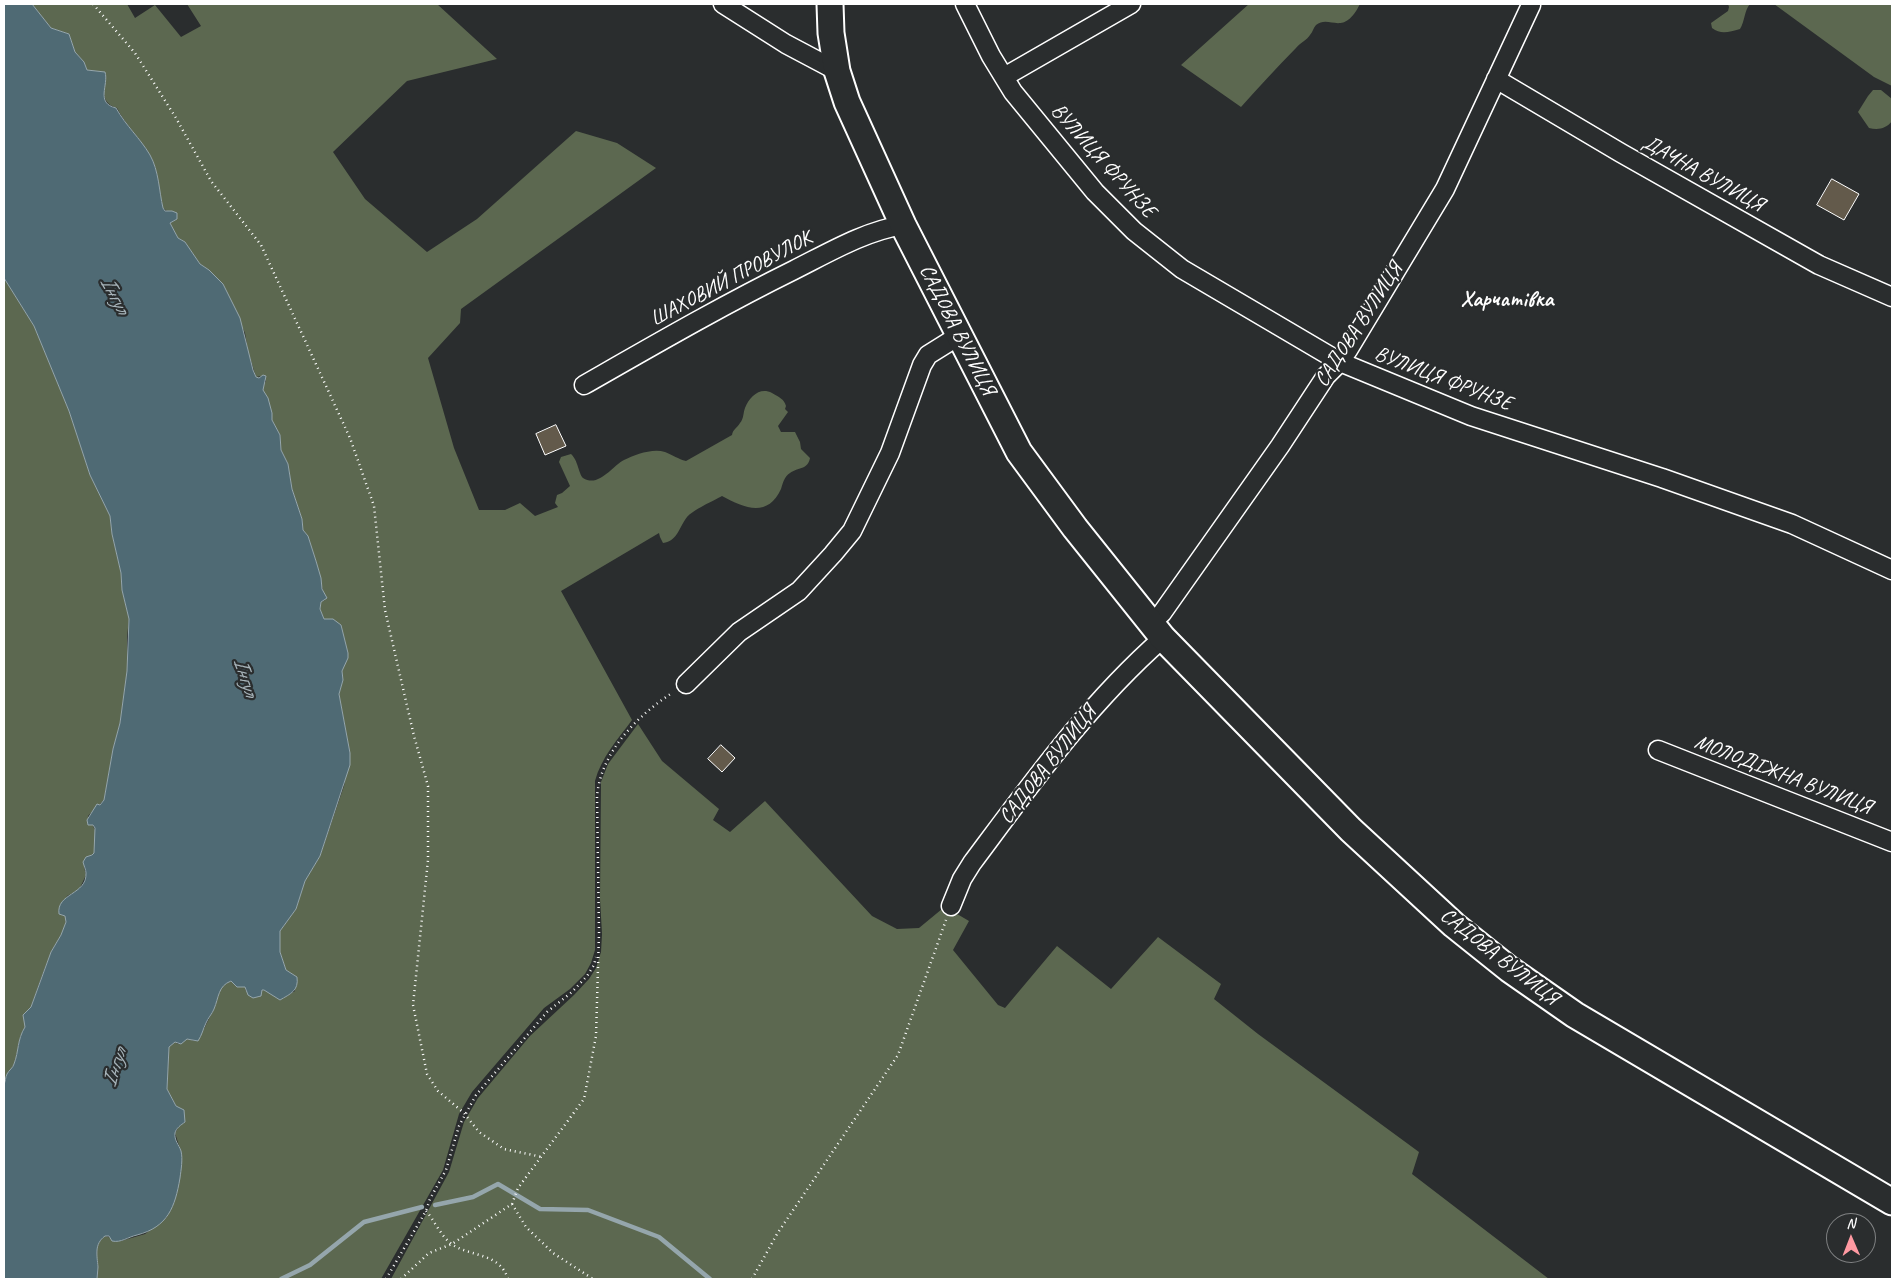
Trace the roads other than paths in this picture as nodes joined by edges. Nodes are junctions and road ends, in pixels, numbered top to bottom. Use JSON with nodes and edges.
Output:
{"nodes":[{"id":1,"x":723,"y":4,"type":"edge"},
{"id":2,"x":830,"y":4,"type":"edge"},
{"id":3,"x":965,"y":4,"type":"edge"},
{"id":4,"x":1130,"y":4,"type":"edge"},
{"id":5,"x":1531,"y":5,"type":"edge"},
{"id":6,"x":837,"y":70,"type":"junction"},
{"id":7,"x":1004,"y":78,"type":"junction"},
{"id":8,"x":1496,"y":79,"type":"junction"},
{"id":9,"x":903,"y":226,"type":"junction"},
{"id":10,"x":1892,"y":297,"type":"edge"},
{"id":11,"x":960,"y":335,"type":"junction"},
{"id":12,"x":1340,"y":362,"type":"junction"},
{"id":13,"x":584,"y":384,"type":"dead end"},
{"id":14,"x":1892,"y":570,"type":"edge"},
{"id":15,"x":1157,"y":631,"type":"junction"},
{"id":16,"x":686,"y":684,"type":"road end"},
{"id":17,"x":1658,"y":750,"type":"dead end"},
{"id":18,"x":1892,"y":842,"type":"edge"},
{"id":19,"x":951,"y":906,"type":"road end"},
{"id":20,"x":1892,"y":1202,"type":"edge"}],
"edges":[{"from":1,"to":6,"type":"street"},
{"from":2,"to":6,"type":"street","name":"САДОВА ВУЛИЦЯ"},
{"from":3,"to":7,"type":"street","name":"ВУЛИЦЯ ФРУНЗЕ"},
{"from":4,"to":7,"type":"street"},
{"from":5,"to":8,"type":"street","name":"САДОВА ВУЛИЦЯ"},
{"from":6,"to":9,"type":"street","name":"САДОВА ВУЛИЦЯ"},
{"from":7,"to":12,"type":"street","name":"ВУЛИЦЯ ФРУНЗЕ"},
{"from":8,"to":10,"type":"street","name":"ДАЧНА ВУЛИЦЯ"},
{"from":8,"to":12,"type":"street","name":"САДОВА ВУЛИЦЯ"},
{"from":9,"to":11,"type":"street","name":"САДОВА ВУЛИЦЯ"},
{"from":9,"to":13,"type":"street","name":"ШАХОВИЙ ПРОВУЛОК"},
{"from":11,"to":15,"type":"street","name":"САДОВА ВУЛИЦЯ"},
{"from":11,"to":16,"type":"street"},
{"from":12,"to":14,"type":"street","name":"ВУЛИЦЯ ФРУНЗЕ"},
{"from":12,"to":15,"type":"street","name":"САДОВА ВУЛИЦЯ"},
{"from":15,"to":19,"type":"street","name":"САДОВА ВУЛИЦЯ"},
{"from":15,"to":20,"type":"street","name":"САДОВА ВУЛИЦЯ"},
{"from":17,"to":18,"type":"street","name":"МОЛОДІЖНА ВУЛИЦЯ"}]}
